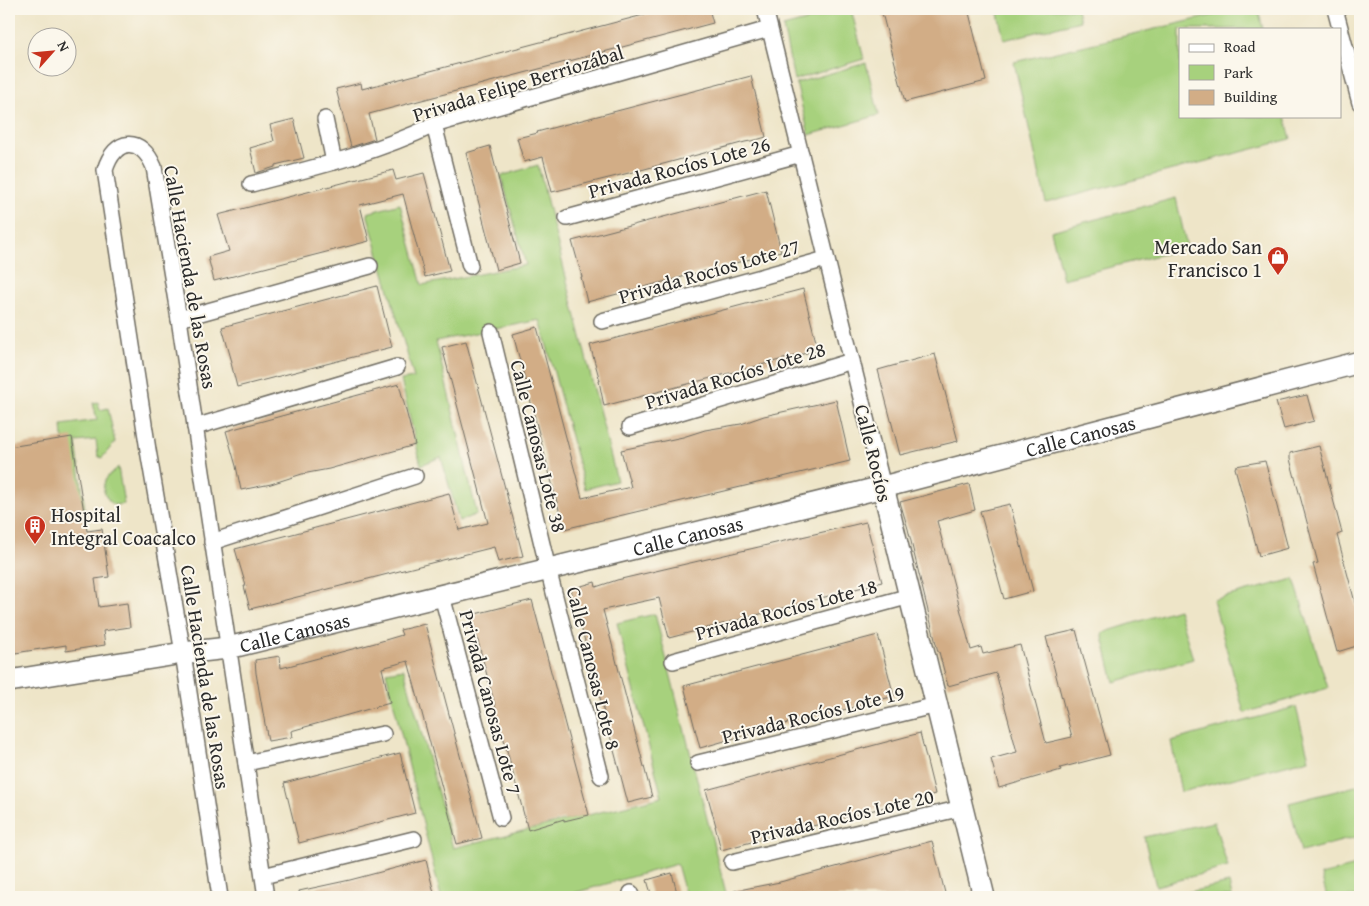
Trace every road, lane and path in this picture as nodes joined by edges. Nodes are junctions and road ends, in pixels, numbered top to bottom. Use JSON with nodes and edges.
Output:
{"nodes":[{"id":1,"x":765,"y":9,"type":"edge"},
{"id":2,"x":1335,"y":9,"type":"edge"},
{"id":3,"x":1340,"y":28,"type":"edge"},
{"id":4,"x":769,"y":29,"type":"junction"},
{"id":5,"x":1342,"y":36,"type":"edge"},
{"id":6,"x":1360,"y":104,"type":"edge"},
{"id":7,"x":325,"y":120,"type":"dead end"},
{"id":8,"x":434,"y":125,"type":"junction"},
{"id":9,"x":801,"y":154,"type":"junction"},
{"id":10,"x":334,"y":162,"type":"junction"},
{"id":11,"x":251,"y":184,"type":"dead end"},
{"id":12,"x":567,"y":218,"type":"dead end"},
{"id":13,"x":826,"y":259,"type":"junction"},
{"id":14,"x":370,"y":266,"type":"dead end"},
{"id":15,"x":470,"y":266,"type":"dead end"},
{"id":16,"x":179,"y":319,"type":"junction"},
{"id":17,"x":602,"y":321,"type":"dead end"},
{"id":18,"x":490,"y":332,"type":"dead end"},
{"id":19,"x":852,"y":361,"type":"junction"},
{"id":20,"x":1360,"y":362,"type":"edge"},
{"id":21,"x":398,"y":367,"type":"dead end"},
{"id":22,"x":195,"y":427,"type":"junction"},
{"id":23,"x":630,"y":427,"type":"dead end"},
{"id":24,"x":415,"y":476,"type":"dead end"},
{"id":25,"x":883,"y":487,"type":"junction"},
{"id":26,"x":212,"y":542,"type":"junction"},
{"id":27,"x":548,"y":570,"type":"junction"},
{"id":28,"x":442,"y":596,"type":"junction"},
{"id":29,"x":910,"y":596,"type":"junction"},
{"id":30,"x":228,"y":648,"type":"junction"},
{"id":31,"x":183,"y":653,"type":"junction"},
{"id":32,"x":673,"y":661,"type":"dead end"},
{"id":33,"x":9,"y":681,"type":"edge"},
{"id":34,"x":937,"y":705,"type":"junction"},
{"id":35,"x":383,"y":734,"type":"dead end"},
{"id":36,"x":246,"y":763,"type":"junction"},
{"id":37,"x":698,"y":763,"type":"dead end"},
{"id":38,"x":600,"y":776,"type":"dead end"},
{"id":39,"x":962,"y":808,"type":"junction"},
{"id":40,"x":501,"y":818,"type":"dead end"},
{"id":41,"x":414,"y":839,"type":"dead end"},
{"id":42,"x":732,"y":862,"type":"dead end"},
{"id":43,"x":263,"y":876,"type":"junction"},
{"id":44,"x":220,"y":897,"type":"edge"},
{"id":45,"x":266,"y":897,"type":"edge"},
{"id":46,"x":984,"y":897,"type":"edge"}],
"edges":[{"from":1,"to":4,"type":"street","name":"Calle Rocíos"},
{"from":2,"to":3,"type":"street"},
{"from":4,"to":8,"type":"street","name":"Privada Felipe Berriozábal"},
{"from":4,"to":9,"type":"street","name":"Calle Rocíos"},
{"from":5,"to":6,"type":"street"},
{"from":7,"to":10,"type":"street"},
{"from":8,"to":10,"type":"street","name":"Privada Felipe Berriozábal"},
{"from":8,"to":15,"type":"street"},
{"from":9,"to":12,"type":"street","name":"Privada Rocíos Lote 26"},
{"from":9,"to":13,"type":"street","name":"Calle Rocíos"},
{"from":10,"to":11,"type":"street","name":"Privada Felipe Berriozábal"},
{"from":13,"to":17,"type":"street","name":"Privada Rocíos Lote 27"},
{"from":13,"to":19,"type":"street","name":"Calle Rocíos"},
{"from":14,"to":16,"type":"street"},
{"from":16,"to":22,"type":"street","name":"Calle Hacienda de las Rosas"},
{"from":16,"to":31,"type":"street","name":"Calle Hacienda de las Rosas"},
{"from":18,"to":27,"type":"street","name":"Calle Canosas Lote 38"},
{"from":19,"to":23,"type":"street","name":"Privada Rocíos Lote 28"},
{"from":19,"to":25,"type":"street","name":"Calle Rocíos"},
{"from":20,"to":25,"type":"street","name":"Calle Canosas"},
{"from":21,"to":22,"type":"street"},
{"from":22,"to":26,"type":"street","name":"Calle Hacienda de las Rosas"},
{"from":24,"to":26,"type":"street"},
{"from":25,"to":27,"type":"street","name":"Calle Canosas"},
{"from":25,"to":29,"type":"street","name":"Calle Rocíos"},
{"from":26,"to":30,"type":"street","name":"Calle Hacienda de las Rosas"},
{"from":27,"to":28,"type":"street","name":"Calle Canosas"},
{"from":27,"to":38,"type":"street","name":"Calle Canosas Lote 8"},
{"from":28,"to":30,"type":"street","name":"Calle Canosas"},
{"from":28,"to":40,"type":"street","name":"Privada Canosas Lote 7"},
{"from":29,"to":32,"type":"street","name":"Privada Rocíos Lote 18"},
{"from":29,"to":34,"type":"street","name":"Calle Rocíos"},
{"from":30,"to":31,"type":"street","name":"Calle Canosas"},
{"from":30,"to":36,"type":"street","name":"Calle Hacienda de las Rosas"},
{"from":31,"to":33,"type":"street","name":"Calle Canosas"},
{"from":31,"to":44,"type":"street","name":"Calle Hacienda de las Rosas"},
{"from":34,"to":37,"type":"street","name":"Privada Rocíos Lote 19"},
{"from":34,"to":39,"type":"street","name":"Calle Rocíos"},
{"from":35,"to":36,"type":"street"},
{"from":36,"to":43,"type":"street","name":"Calle Hacienda de las Rosas"},
{"from":39,"to":42,"type":"street","name":"Privada Rocíos Lote 20"},
{"from":39,"to":46,"type":"street","name":"Calle Rocíos"},
{"from":41,"to":43,"type":"street"},
{"from":43,"to":45,"type":"street","name":"Calle Hacienda de las Rosas"}]}
